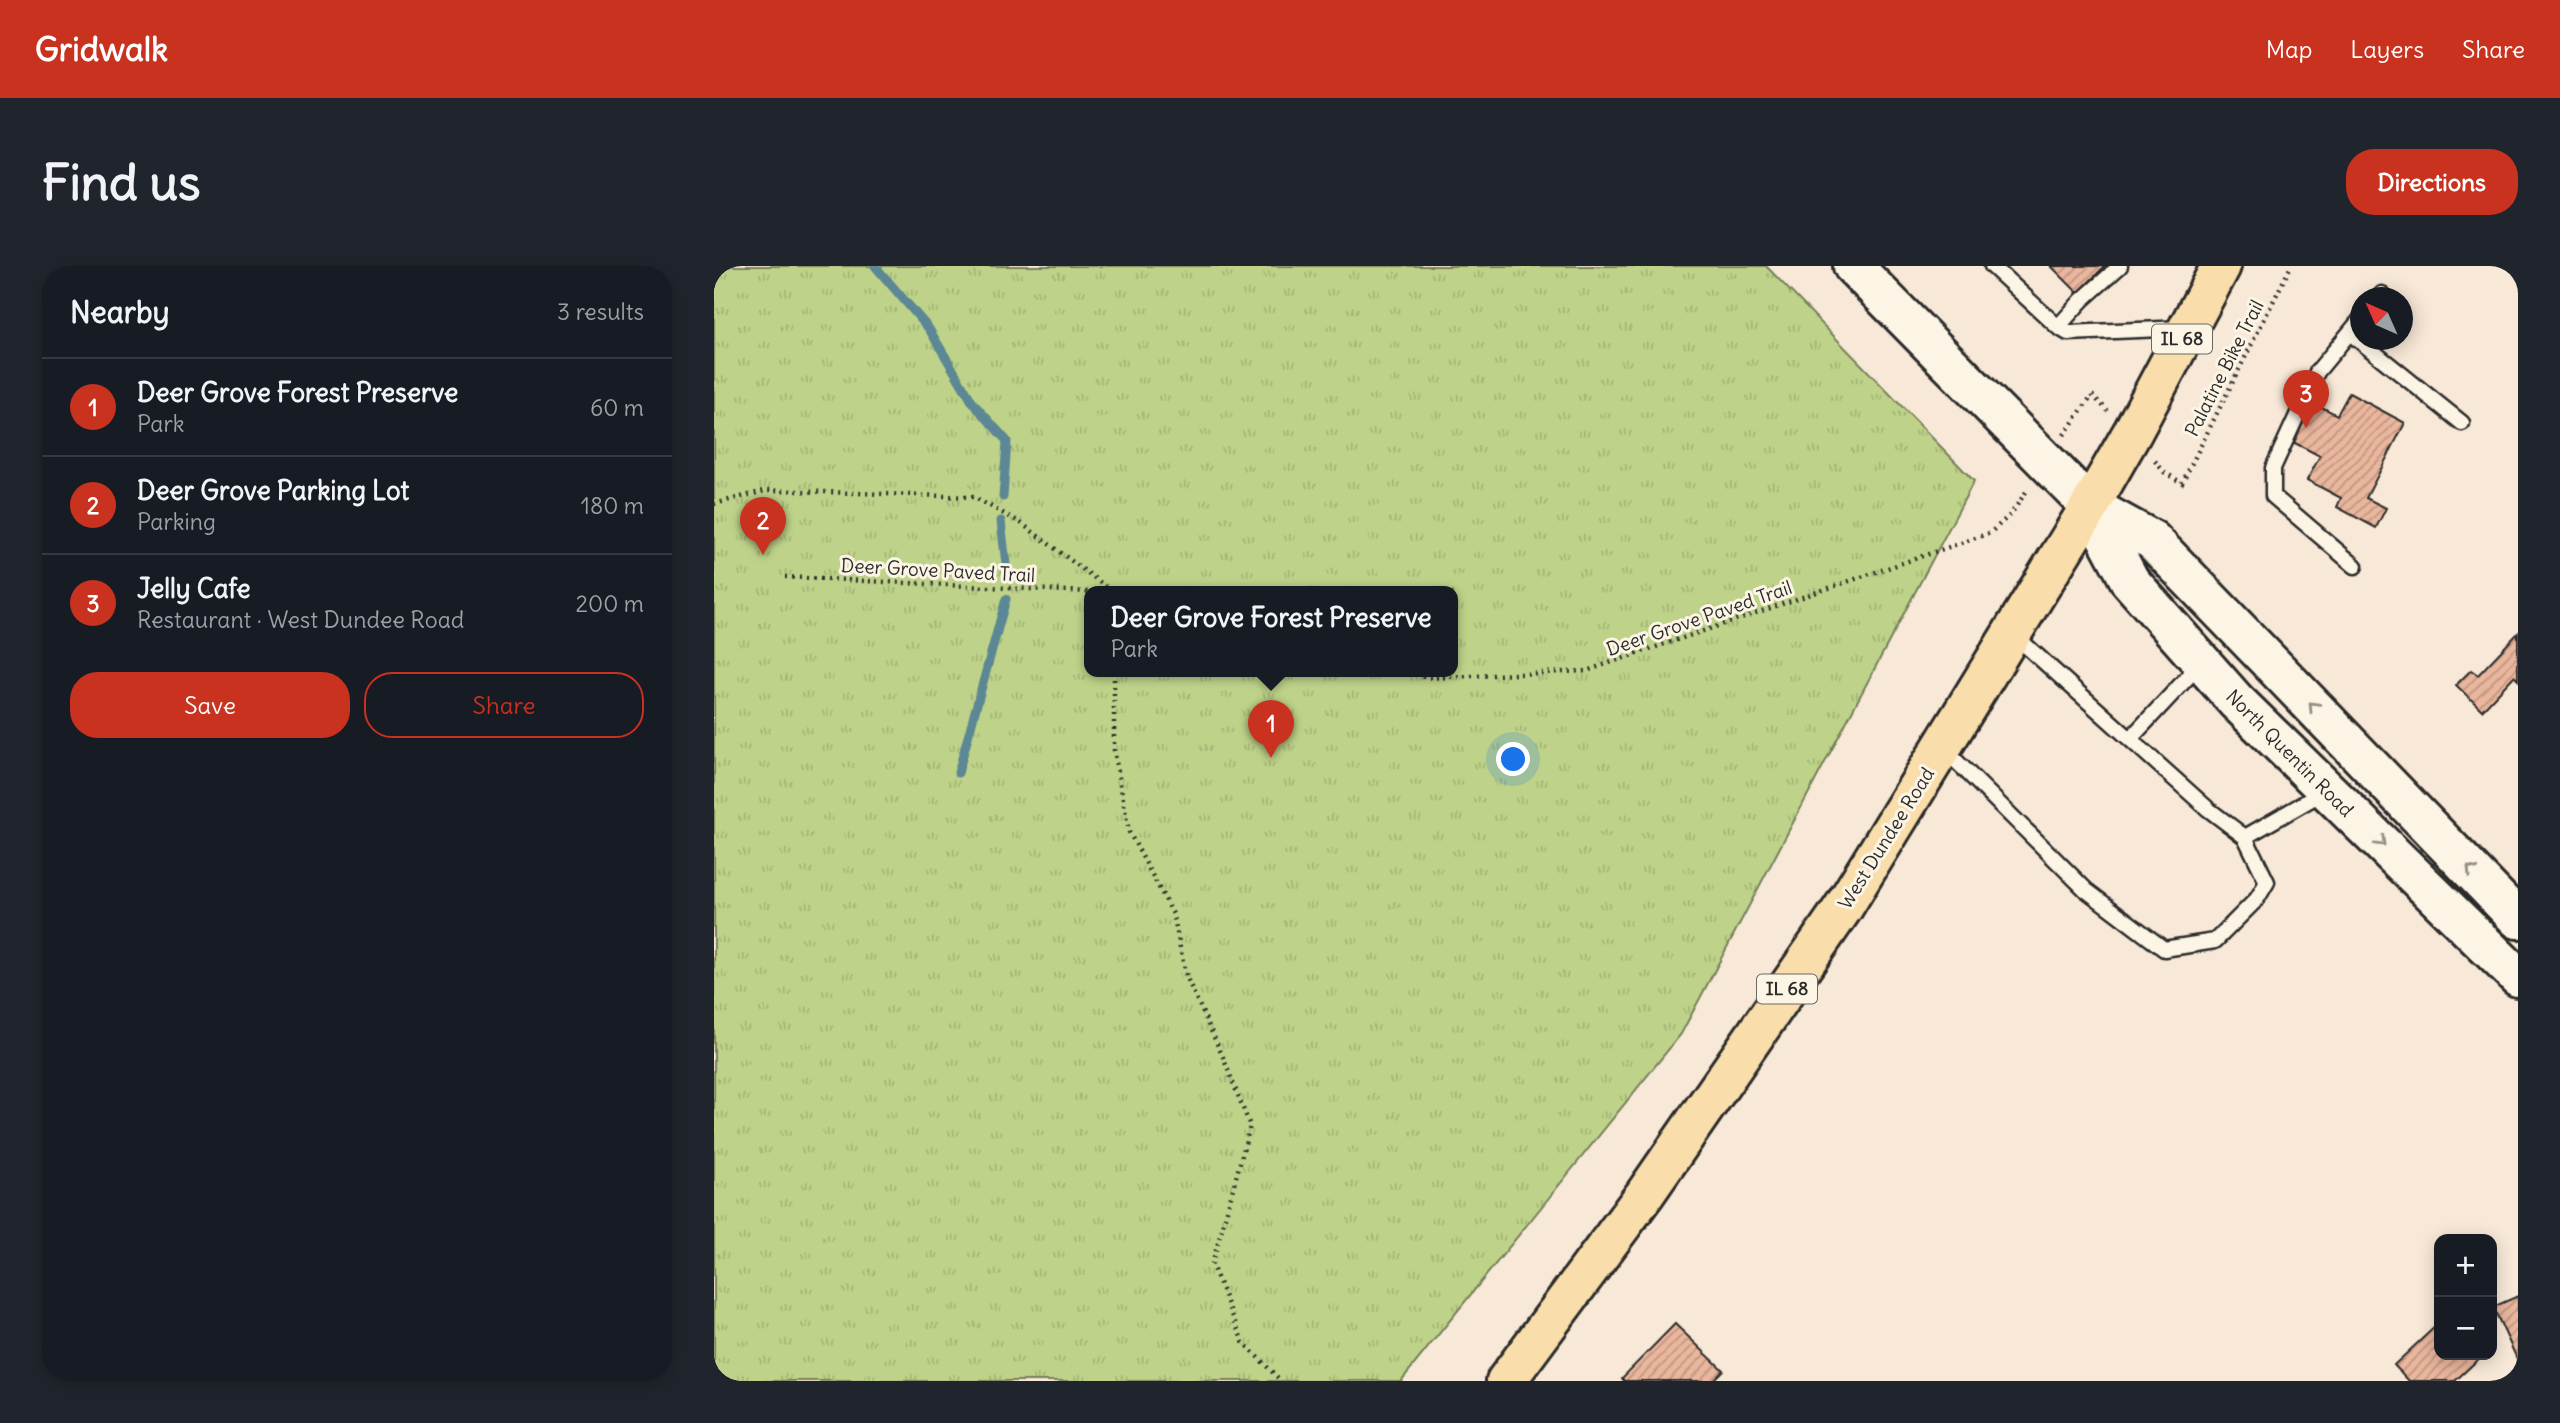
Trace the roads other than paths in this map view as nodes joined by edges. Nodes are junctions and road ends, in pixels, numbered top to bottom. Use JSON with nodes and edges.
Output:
{"nodes":[{"id":1,"x":1853,"y":266,"type":"edge"},
{"id":2,"x":1992,"y":266,"type":"edge"},
{"id":3,"x":2120,"y":266,"type":"edge"},
{"id":4,"x":2221,"y":266,"type":"edge"},
{"id":5,"x":2058,"y":327,"type":"junction"},
{"id":6,"x":2188,"y":328,"type":"junction"},
{"id":7,"x":2350,"y":334,"type":"edge"},
{"id":8,"x":2370,"y":350,"type":"edge"},
{"id":9,"x":2462,"y":423,"type":"dead end"},
{"id":10,"x":2090,"y":506,"type":"junction"},
{"id":11,"x":2355,"y":566,"type":"dead end"},
{"id":12,"x":2012,"y":633,"type":"junction"},
{"id":13,"x":2202,"y":662,"type":"junction"},
{"id":14,"x":2130,"y":739,"type":"junction"},
{"id":15,"x":1942,"y":747,"type":"junction"},
{"id":16,"x":2328,"y":790,"type":"junction"},
{"id":17,"x":2245,"y":836,"type":"junction"},
{"id":18,"x":2518,"y":919,"type":"edge"},
{"id":19,"x":2518,"y":977,"type":"edge"},
{"id":20,"x":1506,"y":1381,"type":"edge"}],
"edges":[{"from":1,"to":10,"type":"main road","name":"North Quentin Road"},
{"from":2,"to":5,"type":"lane"},
{"from":3,"to":5,"type":"lane"},
{"from":4,"to":6,"type":"main road","name":"West Dundee Road","number":"IL 68"},
{"from":5,"to":6,"type":"lane"},
{"from":6,"to":10,"type":"main road","name":"West Dundee Road","number":"IL 68"},
{"from":7,"to":11,"type":"lane"},
{"from":8,"to":9,"type":"lane"},
{"from":10,"to":12,"type":"main road","name":"West Dundee Road","number":"IL 68"},
{"from":10,"to":13,"type":"main road","name":"North Quentin Road"},
{"from":18,"to":10,"type":"main road","name":"North Quentin Road","one_way":true},
{"from":12,"to":14,"type":"lane"},
{"from":12,"to":15,"type":"main road","name":"West Dundee Road","number":"IL 68"},
{"from":13,"to":14,"type":"lane"},
{"from":13,"to":16,"type":"main road","name":"North Quentin Road"},
{"from":14,"to":17,"type":"lane"},
{"from":15,"to":17,"type":"lane"},
{"from":15,"to":20,"type":"main road","name":"West Dundee Road","number":"IL 68"},
{"from":16,"to":17,"type":"lane"},
{"from":16,"to":19,"type":"main road","name":"North Quentin Road","one_way":true}]}
